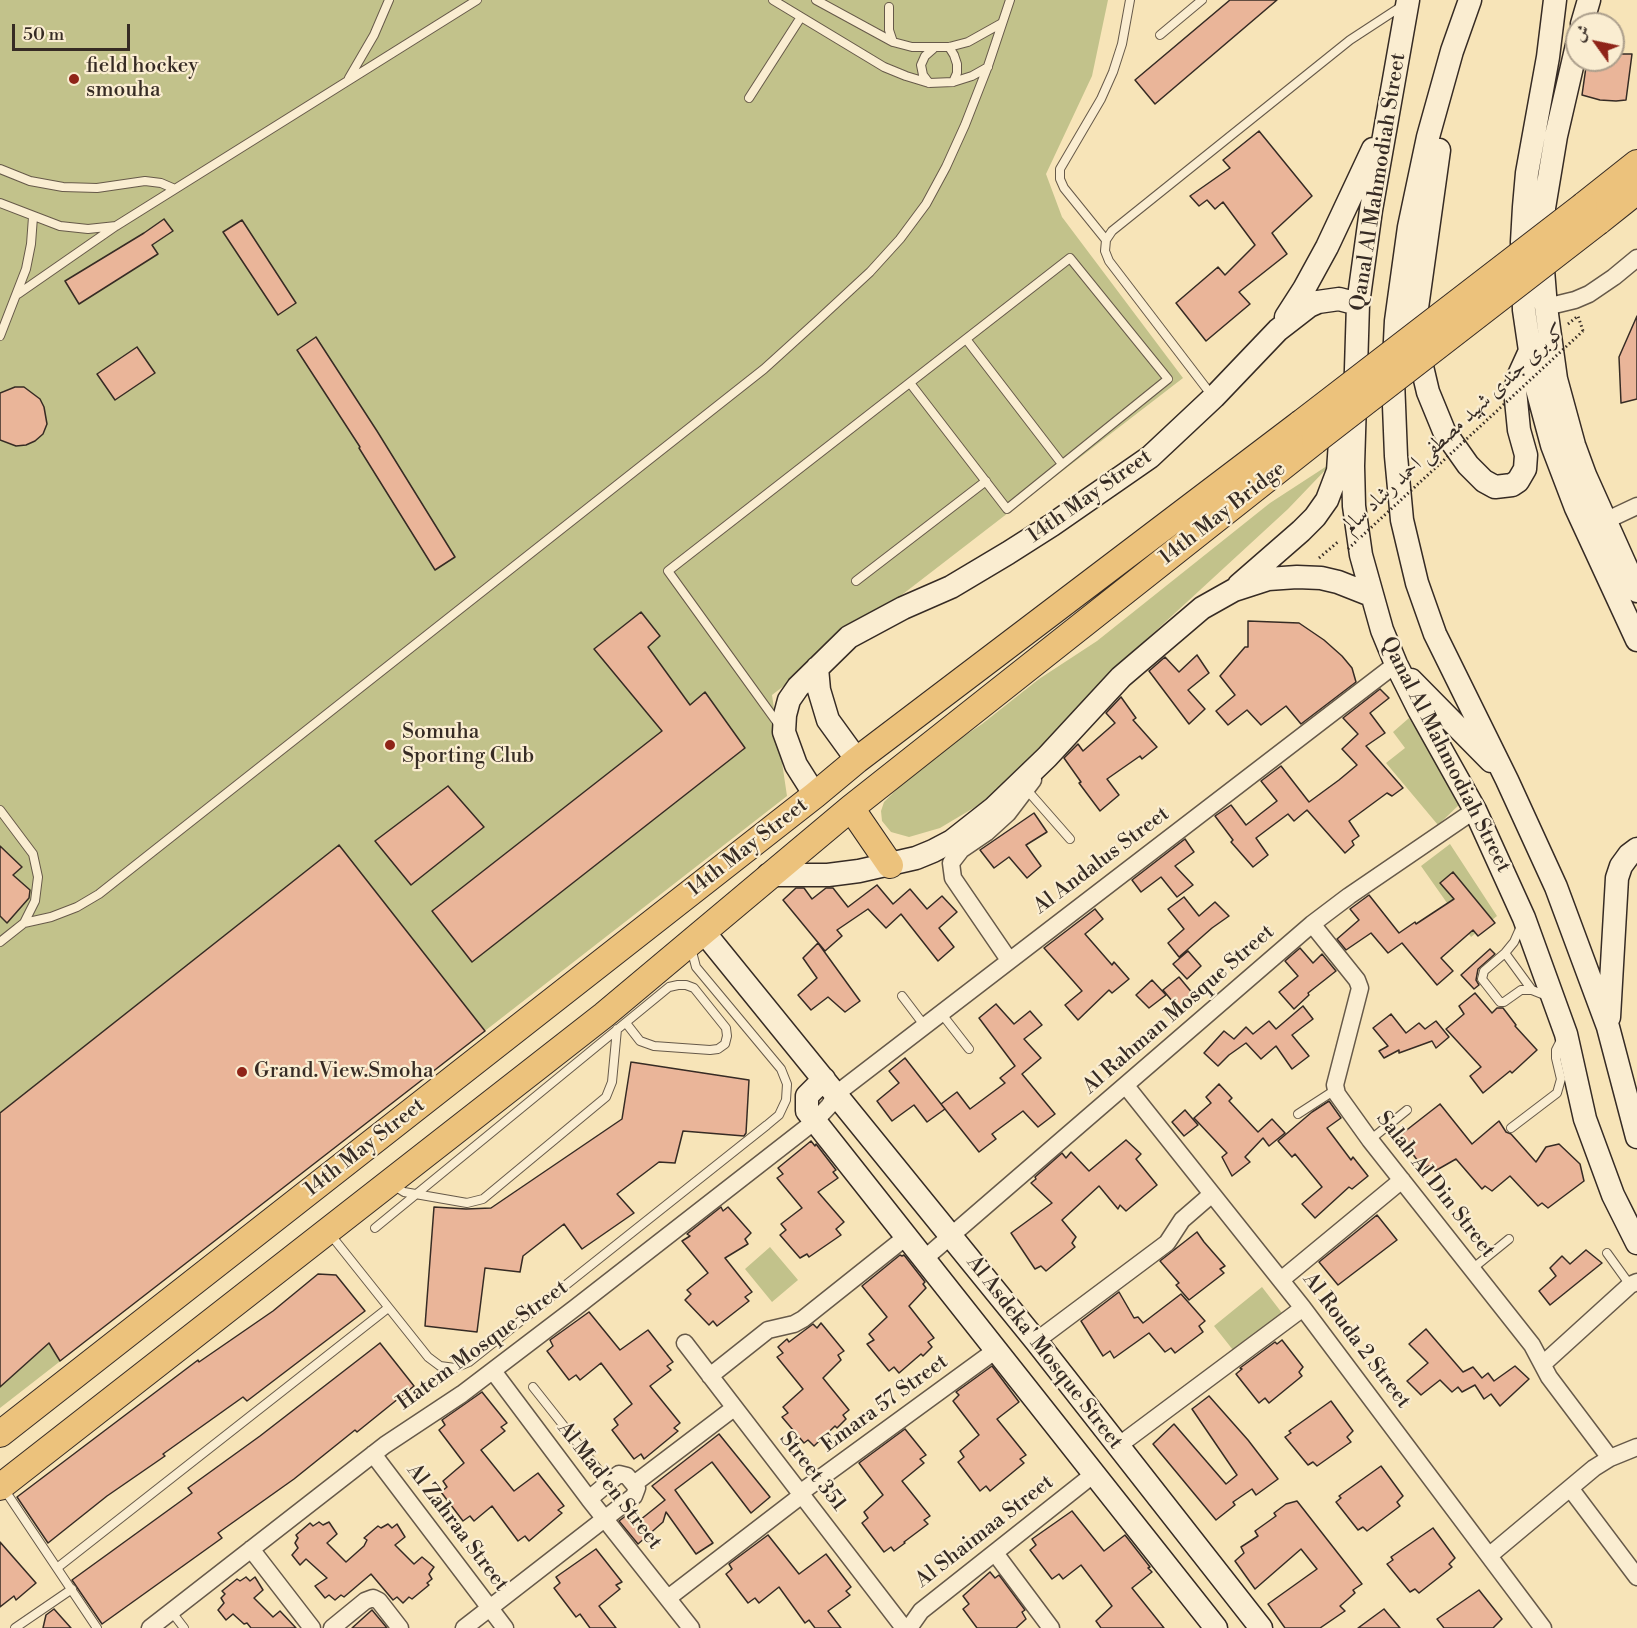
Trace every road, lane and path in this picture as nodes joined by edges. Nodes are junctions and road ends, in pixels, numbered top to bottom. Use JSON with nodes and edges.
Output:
{"nodes":[{"id":1,"x":389,"y":0,"type":"edge"},
{"id":2,"x":477,"y":0,"type":"edge"},
{"id":3,"x":773,"y":0,"type":"edge"},
{"id":4,"x":816,"y":0,"type":"edge"},
{"id":5,"x":1010,"y":0,"type":"edge"},
{"id":6,"x":1130,"y":0,"type":"edge"},
{"id":7,"x":1202,"y":0,"type":"edge"},
{"id":8,"x":1470,"y":0,"type":"edge"},
{"id":9,"x":1555,"y":0,"type":"edge"},
{"id":10,"x":1408,"y":1,"type":"edge"},
{"id":11,"x":889,"y":7,"type":"dead end"},
{"id":12,"x":801,"y":17,"type":"junction"},
{"id":13,"x":1002,"y":23,"type":"junction"},
{"id":14,"x":1160,"y":35,"type":"dead end"},
{"id":15,"x":893,"y":42,"type":"junction"},
{"id":16,"x":949,"y":47,"type":"junction"},
{"id":17,"x":933,"y":49,"type":"junction"},
{"id":18,"x":1452,"y":51,"type":"junction"},
{"id":19,"x":988,"y":66,"type":"junction"},
{"id":20,"x":1571,"y":72,"type":"edge"},
{"id":21,"x":347,"y":81,"type":"junction"},
{"id":22,"x":953,"y":82,"type":"junction"},
{"id":23,"x":929,"y":83,"type":"junction"},
{"id":24,"x":749,"y":98,"type":"dead end"},
{"id":25,"x":1387,"y":115,"type":"junction"},
{"id":26,"x":1534,"y":140,"type":"junction"},
{"id":27,"x":1637,"y":163,"type":"edge"},
{"id":28,"x":0,"y":169,"type":"edge"},
{"id":29,"x":175,"y":189,"type":"junction"},
{"id":30,"x":1637,"y":191,"type":"edge"},
{"id":31,"x":0,"y":203,"type":"edge"},
{"id":32,"x":1544,"y":207,"type":"junction"},
{"id":33,"x":1591,"y":213,"type":"junction"},
{"id":34,"x":33,"y":217,"type":"junction"},
{"id":35,"x":116,"y":226,"type":"junction"},
{"id":36,"x":1106,"y":240,"type":"junction"},
{"id":37,"x":1637,"y":258,"type":"edge"},
{"id":38,"x":18,"y":294,"type":"junction"},
{"id":39,"x":1358,"y":304,"type":"junction"},
{"id":40,"x":1546,"y":307,"type":"junction"},
{"id":41,"x":1578,"y":316,"type":"dead end"},
{"id":42,"x":1278,"y":330,"type":"junction"},
{"id":43,"x":0,"y":336,"type":"edge"},
{"id":44,"x":966,"y":339,"type":"junction"},
{"id":45,"x":1529,"y":353,"type":"junction"},
{"id":46,"x":1239,"y":371,"type":"junction"},
{"id":47,"x":910,"y":383,"type":"junction"},
{"id":48,"x":1214,"y":397,"type":"junction"},
{"id":49,"x":1308,"y":432,"type":"junction"},
{"id":50,"x":1062,"y":464,"type":"junction"},
{"id":51,"x":986,"y":482,"type":"junction"},
{"id":52,"x":1637,"y":506,"type":"edge"},
{"id":53,"x":1605,"y":521,"type":"junction"},
{"id":54,"x":1357,"y":526,"type":"junction"},
{"id":55,"x":1348,"y":549,"type":"dead end"},
{"id":56,"x":1297,"y":577,"type":"junction"},
{"id":57,"x":856,"y":581,"type":"dead end"},
{"id":58,"x":1234,"y":590,"type":"junction"},
{"id":59,"x":1637,"y":591,"type":"edge"},
{"id":60,"x":1371,"y":595,"type":"junction"},
{"id":61,"x":1637,"y":640,"type":"edge"},
{"id":62,"x":1396,"y":664,"type":"junction"},
{"id":63,"x":817,"y":668,"type":"junction"},
{"id":64,"x":784,"y":732,"type":"junction"},
{"id":65,"x":1047,"y":757,"type":"junction"},
{"id":66,"x":857,"y":760,"type":"junction"},
{"id":67,"x":1504,"y":774,"type":"junction"},
{"id":68,"x":1027,"y":790,"type":"junction"},
{"id":69,"x":815,"y":795,"type":"junction"},
{"id":70,"x":851,"y":808,"type":"junction"},
{"id":71,"x":1475,"y":810,"type":"junction"},
{"id":72,"x":1,"y":813,"type":"edge"},
{"id":73,"x":1070,"y":839,"type":"dead end"},
{"id":74,"x":1637,"y":849,"type":"edge"},
{"id":75,"x":890,"y":865,"type":"junction"},
{"id":76,"x":768,"y":875,"type":"junction"},
{"id":77,"x":1524,"y":918,"type":"junction"},
{"id":78,"x":24,"y":923,"type":"junction"},
{"id":79,"x":1312,"y":924,"type":"junction"},
{"id":80,"x":697,"y":937,"type":"junction"},
{"id":81,"x":0,"y":942,"type":"edge"},
{"id":82,"x":1505,"y":953,"type":"junction"},
{"id":83,"x":1009,"y":960,"type":"junction"},
{"id":84,"x":1532,"y":990,"type":"junction"},
{"id":85,"x":902,"y":996,"type":"dead end"},
{"id":86,"x":1556,"y":1006,"type":"junction"},
{"id":87,"x":623,"y":1012,"type":"junction"},
{"id":88,"x":941,"y":1013,"type":"junction"},
{"id":89,"x":924,"y":1025,"type":"junction"},
{"id":90,"x":1608,"y":1027,"type":"junction"},
{"id":91,"x":617,"y":1030,"type":"junction"},
{"id":92,"x":1566,"y":1034,"type":"junction"},
{"id":93,"x":969,"y":1049,"type":"dead end"},
{"id":94,"x":1125,"y":1086,"type":"junction"},
{"id":95,"x":830,"y":1087,"type":"junction"},
{"id":96,"x":1335,"y":1090,"type":"junction"},
{"id":97,"x":1407,"y":1110,"type":"dead end"},
{"id":98,"x":1298,"y":1114,"type":"dead end"},
{"id":99,"x":815,"y":1121,"type":"junction"},
{"id":100,"x":1510,"y":1128,"type":"dead end"},
{"id":101,"x":1637,"y":1137,"type":"edge"},
{"id":102,"x":1370,"y":1140,"type":"junction"},
{"id":103,"x":1402,"y":1180,"type":"junction"},
{"id":104,"x":390,"y":1183,"type":"junction"},
{"id":105,"x":416,"y":1194,"type":"junction"},
{"id":106,"x":1212,"y":1194,"type":"junction"},
{"id":107,"x":375,"y":1228,"type":"dead end"},
{"id":108,"x":328,"y":1231,"type":"junction"},
{"id":109,"x":951,"y":1236,"type":"junction"},
{"id":110,"x":906,"y":1237,"type":"junction"},
{"id":111,"x":1509,"y":1239,"type":"dead end"},
{"id":112,"x":1637,"y":1243,"type":"edge"},
{"id":113,"x":1607,"y":1252,"type":"dead end"},
{"id":114,"x":924,"y":1259,"type":"junction"},
{"id":115,"x":1472,"y":1269,"type":"junction"},
{"id":116,"x":1281,"y":1280,"type":"junction"},
{"id":117,"x":1633,"y":1283,"type":"edge"},
{"id":118,"x":388,"y":1308,"type":"junction"},
{"id":119,"x":1303,"y":1308,"type":"junction"},
{"id":120,"x":1036,"y":1341,"type":"junction"},
{"id":121,"x":685,"y":1343,"type":"dead end"},
{"id":122,"x":996,"y":1350,"type":"junction"},
{"id":123,"x":1543,"y":1364,"type":"junction"},
{"id":124,"x":493,"y":1371,"type":"junction"},
{"id":125,"x":710,"y":1376,"type":"junction"},
{"id":126,"x":533,"y":1387,"type":"dead end"},
{"id":127,"x":734,"y":1408,"type":"junction"},
{"id":128,"x":0,"y":1434,"type":"edge"},
{"id":129,"x":1118,"y":1446,"type":"junction"},
{"id":130,"x":1637,"y":1447,"type":"edge"},
{"id":131,"x":373,"y":1454,"type":"junction"},
{"id":132,"x":1610,"y":1458,"type":"junction"},
{"id":133,"x":1094,"y":1474,"type":"junction"},
{"id":134,"x":609,"y":1483,"type":"junction"},
{"id":135,"x":634,"y":1484,"type":"junction"},
{"id":136,"x":1,"y":1487,"type":"edge"},
{"id":137,"x":1570,"y":1488,"type":"junction"},
{"id":138,"x":801,"y":1494,"type":"junction"},
{"id":139,"x":590,"y":1499,"type":"junction"},
{"id":140,"x":605,"y":1518,"type":"junction"},
{"id":141,"x":251,"y":1549,"type":"junction"},
{"id":142,"x":995,"y":1553,"type":"junction"},
{"id":143,"x":1490,"y":1555,"type":"junction"},
{"id":144,"x":57,"y":1568,"type":"junction"},
{"id":145,"x":1637,"y":1577,"type":"edge"},
{"id":146,"x":72,"y":1589,"type":"junction"},
{"id":147,"x":668,"y":1598,"type":"junction"},
{"id":148,"x":489,"y":1608,"type":"junction"},
{"id":149,"x":171,"y":1611,"type":"junction"},
{"id":150,"x":1258,"y":1624,"type":"edge"},
{"id":151,"x":15,"y":1628,"type":"edge"},
{"id":152,"x":98,"y":1628,"type":"edge"},
{"id":153,"x":150,"y":1628,"type":"edge"},
{"id":154,"x":184,"y":1628,"type":"edge"},
{"id":155,"x":312,"y":1628,"type":"edge"},
{"id":156,"x":332,"y":1628,"type":"edge"},
{"id":157,"x":400,"y":1628,"type":"edge"},
{"id":158,"x":464,"y":1628,"type":"edge"},
{"id":159,"x":505,"y":1628,"type":"edge"},
{"id":160,"x":691,"y":1628,"type":"edge"},
{"id":161,"x":904,"y":1628,"type":"edge"},
{"id":162,"x":909,"y":1628,"type":"edge"},
{"id":163,"x":1051,"y":1628,"type":"edge"},
{"id":164,"x":1216,"y":1628,"type":"edge"},
{"id":165,"x":1228,"y":1628,"type":"edge"},
{"id":166,"x":1543,"y":1628,"type":"edge"}],
"edges":[{"from":1,"to":21,"type":"lane"},
{"from":2,"to":21,"type":"lane"},
{"from":3,"to":12,"type":"lane"},
{"from":4,"to":15,"type":"lane"},
{"from":5,"to":13,"type":"lane"},
{"from":6,"to":36,"type":"lane"},
{"from":7,"to":14,"type":"lane"},
{"from":8,"to":18,"type":"main road","name":"Qanal Al Mahmodiah Street"},
{"from":9,"to":26,"type":"main road"},
{"from":10,"to":25,"type":"main road","name":"Qanal Al Mahmodiah Street"},
{"from":10,"to":36,"type":"lane"},
{"from":11,"to":15,"type":"lane"},
{"from":12,"to":23,"type":"lane"},
{"from":12,"to":24,"type":"lane"},
{"from":13,"to":16,"type":"lane"},
{"from":13,"to":19,"type":"lane"},
{"from":15,"to":17,"type":"lane"},
{"from":16,"to":17,"type":"lane"},
{"from":16,"to":22,"type":"lane"},
{"from":17,"to":23,"type":"lane"},
{"from":18,"to":45,"type":"main road"},
{"from":18,"to":67,"type":"main road","name":"Qanal Al Mahmodiah Street"},
{"from":19,"to":22,"type":"lane"},
{"from":19,"to":78,"type":"lane"},
{"from":20,"to":32,"type":"main road"},
{"from":21,"to":29,"type":"lane"},
{"from":22,"to":23,"type":"lane"},
{"from":25,"to":39,"type":"main road","name":"Qanal Al Mahmodiah Street"},
{"from":25,"to":42,"type":"main road","name":"14th May Street"},
{"from":26,"to":32,"type":"main road"},
{"from":26,"to":45,"type":"main road"},
{"from":27,"to":33,"type":"main road"},
{"from":28,"to":29,"type":"lane"},
{"from":29,"to":35,"type":"lane"},
{"from":30,"to":33,"type":"main road"},
{"from":31,"to":34,"type":"lane"},
{"from":32,"to":40,"type":"main road"},
{"from":33,"to":49,"type":"main road","name":"14th May Bridge","bridge":true},
{"from":34,"to":35,"type":"lane"},
{"from":34,"to":38,"type":"lane"},
{"from":35,"to":38,"type":"lane"},
{"from":36,"to":48,"type":"lane"},
{"from":37,"to":40,"type":"street"},
{"from":38,"to":43,"type":"lane"},
{"from":39,"to":42,"type":"main road","name":"14th May Street"},
{"from":39,"to":54,"type":"main road","name":"Qanal Al Mahmodiah Street"},
{"from":40,"to":53,"type":"main road"},
{"from":41,"to":55,"type":"path","name":"كوبرى جندى شهيد مصطفى احمد رشاد سالم","bridge":true},
{"from":42,"to":46,"type":"main road","name":"14th May Street"},
{"from":44,"to":47,"type":"lane"},
{"from":44,"to":50,"type":"lane"},
{"from":44,"to":50,"type":"lane"},
{"from":45,"to":61,"type":"main road"},
{"from":46,"to":48,"type":"main road","name":"14th May Street"},
{"from":46,"to":58,"type":"main road"},
{"from":47,"to":51,"type":"lane"},
{"from":47,"to":64,"type":"lane"},
{"from":48,"to":63,"type":"main road","name":"14th May Street"},
{"from":49,"to":66,"type":"main road","name":"14th May Bridge"},
{"from":49,"to":70,"type":"main road","name":"14th May Bridge"},
{"from":50,"to":51,"type":"lane"},
{"from":51,"to":57,"type":"lane"},
{"from":52,"to":53,"type":"street"},
{"from":53,"to":59,"type":"main road"},
{"from":54,"to":56,"type":"path"},
{"from":54,"to":60,"type":"main road","name":"Qanal Al Mahmodiah Street"},
{"from":56,"to":58,"type":"main road","name":"14th May Street"},
{"from":56,"to":60,"type":"main road","name":"14th May Street"},
{"from":58,"to":65,"type":"main road","name":"14th May Street"},
{"from":60,"to":62,"type":"main road","name":"Qanal Al Mahmodiah Street"},
{"from":62,"to":67,"type":"main road"},
{"from":62,"to":71,"type":"main road","name":"Qanal Al Mahmodiah Street"},
{"from":62,"to":83,"type":"street","name":"Al Andalus Street"},
{"from":63,"to":64,"type":"main road","name":"14th May Street"},
{"from":63,"to":66,"type":"main road"},
{"from":64,"to":69,"type":"main road","name":"14th May Street"},
{"from":65,"to":68,"type":"street"},
{"from":65,"to":75,"type":"main road","name":"14th May Street"},
{"from":66,"to":69,"type":"main road","name":"14th May Street"},
{"from":67,"to":90,"type":"main road","name":"Qanal Al Mahmodiah Street"},
{"from":68,"to":73,"type":"lane"},
{"from":68,"to":83,"type":"street"},
{"from":69,"to":128,"type":"main road","name":"14th May Street"},
{"from":70,"to":75,"type":"main road"},
{"from":70,"to":76,"type":"main road","name":"14th May Street"},
{"from":71,"to":77,"type":"main road","name":"Qanal Al Mahmodiah Street"},
{"from":71,"to":79,"type":"street","name":"Al Rahman Mosque Street"},
{"from":72,"to":78,"type":"lane"},
{"from":74,"to":90,"type":"main road"},
{"from":75,"to":76,"type":"main road","name":"14th May Street"},
{"from":76,"to":80,"type":"main road","name":"14th May Street"},
{"from":77,"to":82,"type":"lane"},
{"from":77,"to":86,"type":"main road","name":"Qanal Al Mahmodiah Street"},
{"from":78,"to":81,"type":"lane"},
{"from":79,"to":94,"type":"street","name":"Al Rahman Mosque Street"},
{"from":79,"to":96,"type":"street"},
{"from":80,"to":87,"type":"main road","name":"14th May Street"},
{"from":80,"to":95,"type":"main road","name":"Al Asdeka' Mosque Street"},
{"from":80,"to":118,"type":"lane"},
{"from":82,"to":84,"type":"lane"},
{"from":82,"to":84,"type":"lane"},
{"from":83,"to":88,"type":"street","name":"Al Andalus Street"},
{"from":84,"to":86,"type":"lane"},
{"from":85,"to":89,"type":"lane"},
{"from":86,"to":92,"type":"main road","name":"Qanal Al Mahmodiah Street"},
{"from":87,"to":87,"type":"lane"},
{"from":87,"to":91,"type":"lane"},
{"from":87,"to":91,"type":"lane"},
{"from":87,"to":104,"type":"main road","name":"14th May Street"},
{"from":88,"to":89,"type":"street","name":"Al Andalus Street"},
{"from":88,"to":93,"type":"lane"},
{"from":89,"to":95,"type":"street","name":"Al Andalus Street"},
{"from":90,"to":101,"type":"main road","name":"Qanal Al Mahmodiah Street"},
{"from":91,"to":105,"type":"lane"},
{"from":91,"to":105,"type":"lane"},
{"from":92,"to":100,"type":"lane"},
{"from":92,"to":112,"type":"main road","name":"Qanal Al Mahmodiah Street"},
{"from":94,"to":106,"type":"street","name":"Al Rouda 2 Street"},
{"from":94,"to":109,"type":"street","name":"Al Rahman Mosque Street"},
{"from":95,"to":99,"type":"main road","name":"Al Asdeka' Mosque Street"},
{"from":95,"to":109,"type":"main road","name":"Al Asdeka' Mosque Street"},
{"from":96,"to":98,"type":"lane"},
{"from":96,"to":102,"type":"street","name":"Salah Al Din Street"},
{"from":97,"to":102,"type":"lane"},
{"from":99,"to":110,"type":"main road","name":"Al Asdeka' Mosque Street"},
{"from":99,"to":124,"type":"street","name":"Hatem Mosque Street"},
{"from":102,"to":103,"type":"street","name":"Salah Al Din Street"},
{"from":103,"to":115,"type":"street","name":"Salah Al Din Street"},
{"from":103,"to":116,"type":"street"},
{"from":104,"to":105,"type":"lane"},
{"from":104,"to":108,"type":"main road","name":"14th May Street"},
{"from":105,"to":107,"type":"lane"},
{"from":106,"to":116,"type":"street","name":"Al Rouda 2 Street"},
{"from":106,"to":120,"type":"street"},
{"from":108,"to":118,"type":"lane"},
{"from":108,"to":136,"type":"main road","name":"14th May Street"},
{"from":109,"to":114,"type":"street","name":"Al Rahman Mosque Street"},
{"from":109,"to":120,"type":"main road","name":"Al Asdeka' Mosque Street"},
{"from":110,"to":114,"type":"main road","name":"Al Asdeka' Mosque Street"},
{"from":110,"to":125,"type":"street"},
{"from":111,"to":115,"type":"lane"},
{"from":113,"to":117,"type":"lane"},
{"from":114,"to":122,"type":"main road","name":"Al Asdeka' Mosque Street"},
{"from":115,"to":123,"type":"street","name":"Salah Al Din Street"},
{"from":116,"to":119,"type":"street","name":"Al Rouda 2 Street"},
{"from":117,"to":123,"type":"street"},
{"from":118,"to":144,"type":"lane"},
{"from":119,"to":129,"type":"street"},
{"from":119,"to":143,"type":"street","name":"Al Rouda 2 Street"},
{"from":120,"to":129,"type":"main road","name":"Al Asdeka' Mosque Street"},
{"from":121,"to":125,"type":"street","name":"Street 351"},
{"from":122,"to":133,"type":"main road","name":"Al Asdeka' Mosque Street"},
{"from":122,"to":138,"type":"street","name":"Emara 57 Street"},
{"from":123,"to":132,"type":"street","name":"Salah Al Din Street"},
{"from":124,"to":131,"type":"street","name":"Hatem Mosque Street"},
{"from":124,"to":139,"type":"street","name":"Al Mad'en Street"},
{"from":125,"to":127,"type":"street","name":"Street 351"},
{"from":126,"to":134,"type":"lane"},
{"from":127,"to":135,"type":"street"},
{"from":127,"to":138,"type":"street","name":"Street 351"},
{"from":129,"to":150,"type":"main road","name":"Al Asdeka' Mosque Street"},
{"from":130,"to":132,"type":"street"},
{"from":131,"to":141,"type":"street","name":"Hatem Mosque Street"},
{"from":131,"to":148,"type":"street","name":"Al Zahraa Street"},
{"from":132,"to":137,"type":"street"},
{"from":133,"to":142,"type":"street","name":"Al Shaimaa Street"},
{"from":133,"to":164,"type":"main road","name":"Al Asdeka' Mosque Street"},
{"from":134,"to":135,"type":"street"},
{"from":134,"to":139,"type":"street"},
{"from":135,"to":140,"type":"street"},
{"from":136,"to":144,"type":"lane"},
{"from":137,"to":143,"type":"street"},
{"from":137,"to":145,"type":"street"},
{"from":138,"to":147,"type":"street","name":"Emara 57 Street"},
{"from":138,"to":161,"type":"street","name":"Street 351"},
{"from":139,"to":140,"type":"street","name":"Al Mad'en Street"},
{"from":140,"to":147,"type":"street","name":"Al Mad'en Street"},
{"from":140,"to":148,"type":"street"},
{"from":141,"to":149,"type":"street","name":"Hatem Mosque Street"},
{"from":141,"to":155,"type":"street"},
{"from":142,"to":162,"type":"street","name":"Al Shaimaa Street"},
{"from":142,"to":163,"type":"street"},
{"from":143,"to":166,"type":"street","name":"Al Rouda 2 Street"},
{"from":144,"to":146,"type":"lane"},
{"from":146,"to":151,"type":"lane"},
{"from":146,"to":152,"type":"lane"},
{"from":147,"to":160,"type":"street","name":"Al Mad'en Street"},
{"from":148,"to":158,"type":"street"},
{"from":148,"to":159,"type":"street","name":"Al Zahraa Street"},
{"from":149,"to":153,"type":"street","name":"Hatem Mosque Street"},
{"from":149,"to":154,"type":"lane"},
{"from":150,"to":165,"type":"main road"},
{"from":156,"to":157,"type":"street"}]}
